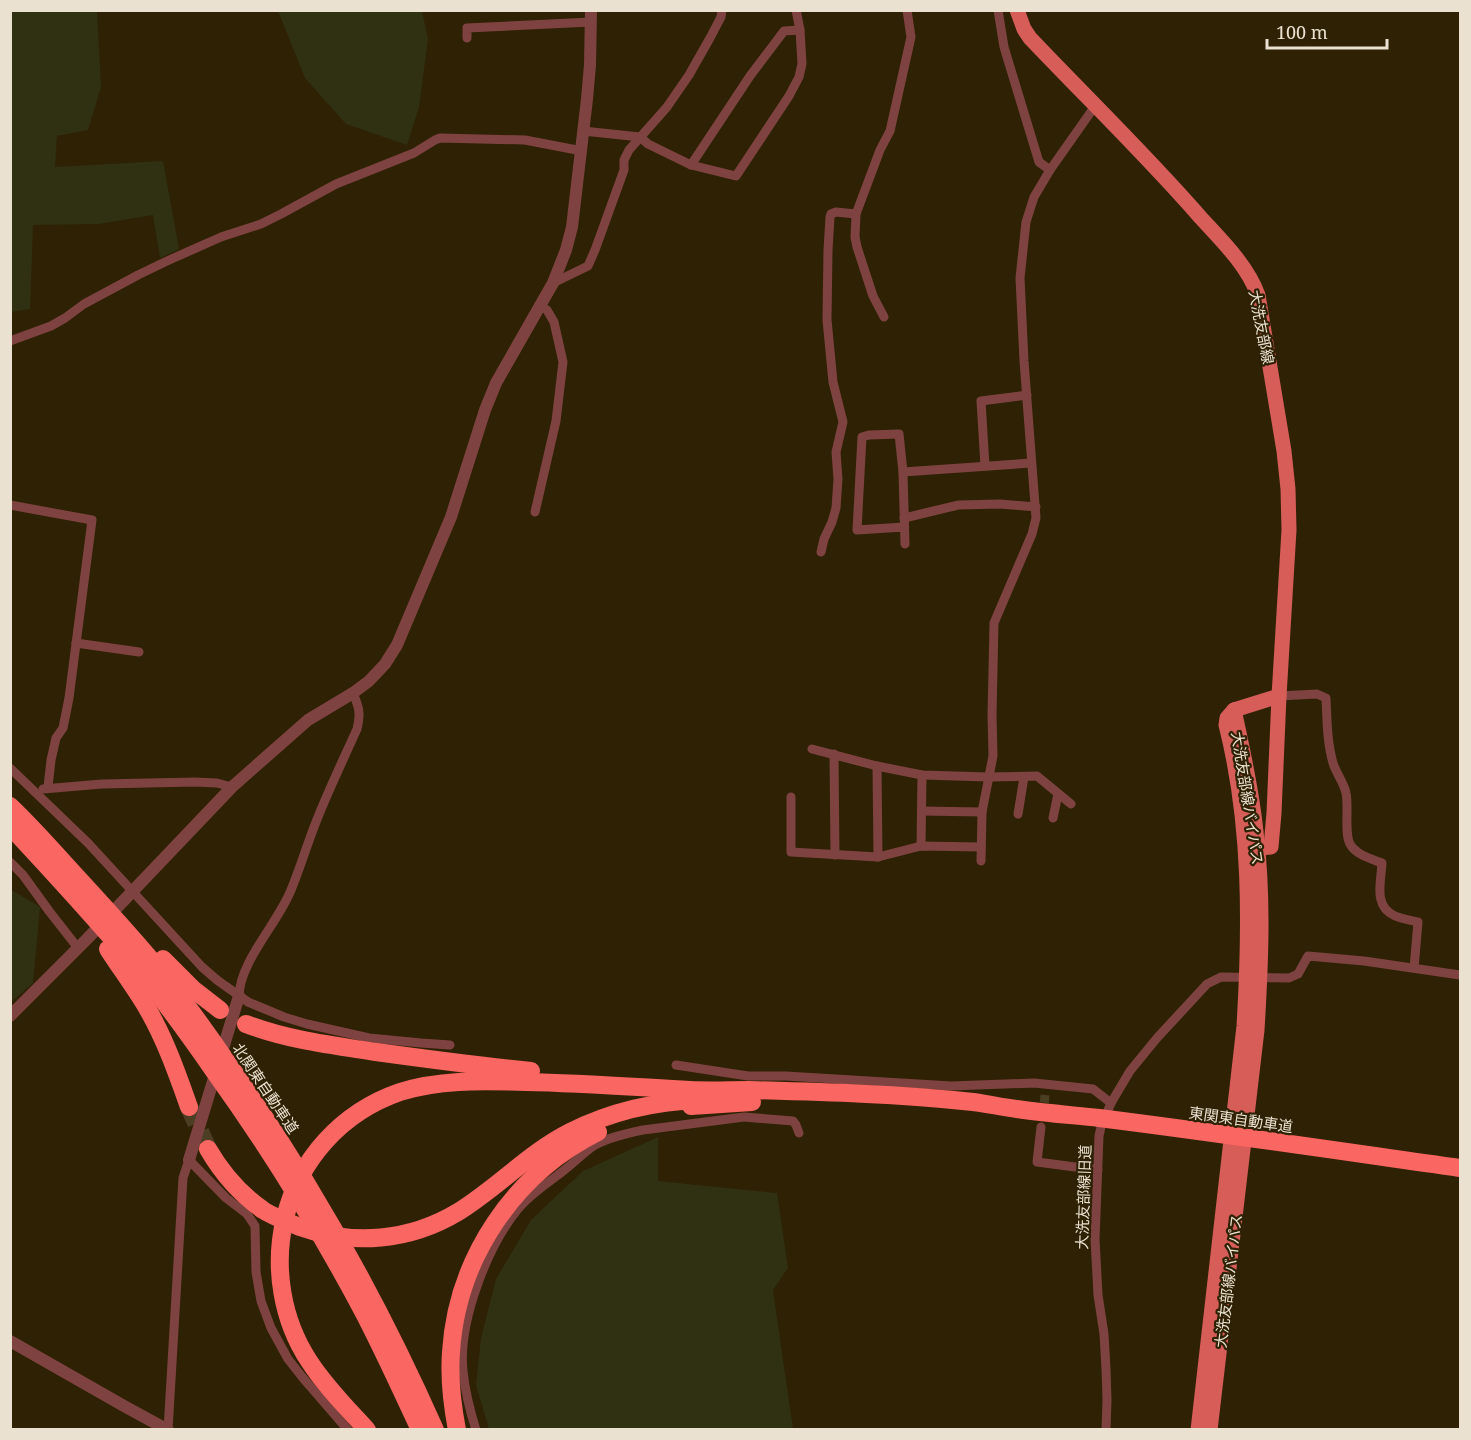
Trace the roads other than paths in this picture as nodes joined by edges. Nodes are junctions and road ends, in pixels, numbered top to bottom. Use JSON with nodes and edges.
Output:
{"nodes":[{"id":1,"x":722,"y":10,"type":"edge"},
{"id":2,"x":796,"y":10,"type":"edge"},
{"id":3,"x":907,"y":10,"type":"edge"},
{"id":4,"x":998,"y":10,"type":"edge"},
{"id":5,"x":1017,"y":10,"type":"edge"},
{"id":6,"x":591,"y":16,"type":"edge"},
{"id":7,"x":801,"y":30,"type":"junction"},
{"id":8,"x":467,"y":38,"type":"dead end"},
{"id":9,"x":1095,"y":106,"type":"junction"},
{"id":10,"x":583,"y":131,"type":"junction"},
{"id":11,"x":640,"y":137,"type":"junction"},
{"id":12,"x":582,"y":151,"type":"junction"},
{"id":13,"x":691,"y":165,"type":"junction"},
{"id":14,"x":1050,"y":170,"type":"junction"},
{"id":15,"x":856,"y":214,"type":"junction"},
{"id":16,"x":553,"y":283,"type":"junction"},
{"id":17,"x":539,"y":305,"type":"junction"},
{"id":18,"x":885,"y":317,"type":"dead end"},
{"id":19,"x":10,"y":341,"type":"edge"},
{"id":20,"x":1027,"y":395,"type":"junction"},
{"id":21,"x":1031,"y":463,"type":"junction"},
{"id":22,"x":985,"y":466,"type":"junction"},
{"id":23,"x":903,"y":472,"type":"junction"},
{"id":24,"x":10,"y":505,"type":"edge"},
{"id":25,"x":1036,"y":507,"type":"junction"},
{"id":26,"x":535,"y":512,"type":"dead end"},
{"id":27,"x":904,"y":522,"type":"junction"},
{"id":28,"x":905,"y":544,"type":"dead end"},
{"id":29,"x":821,"y":552,"type":"dead end"},
{"id":30,"x":76,"y":644,"type":"junction"},
{"id":31,"x":139,"y":652,"type":"dead end"},
{"id":32,"x":353,"y":693,"type":"junction"},
{"id":33,"x":1279,"y":696,"type":"junction"},
{"id":34,"x":1234,"y":710,"type":"junction"},
{"id":35,"x":812,"y":749,"type":"dead end"},
{"id":36,"x":834,"y":754,"type":"junction"},
{"id":37,"x":877,"y":766,"type":"junction"},
{"id":38,"x":10,"y":768,"type":"edge"},
{"id":39,"x":922,"y":775,"type":"junction"},
{"id":40,"x":988,"y":777,"type":"junction"},
{"id":41,"x":1024,"y":777,"type":"junction"},
{"id":42,"x":232,"y":786,"type":"junction"},
{"id":43,"x":48,"y":787,"type":"junction"},
{"id":44,"x":35,"y":791,"type":"junction"},
{"id":45,"x":1058,"y":794,"type":"junction"},
{"id":46,"x":791,"y":797,"type":"dead end"},
{"id":47,"x":1071,"y":804,"type":"dead end"},
{"id":48,"x":922,"y":811,"type":"junction"},
{"id":49,"x":982,"y":812,"type":"junction"},
{"id":50,"x":1018,"y":814,"type":"dead end"},
{"id":51,"x":13,"y":815,"type":"edge"},
{"id":52,"x":1053,"y":818,"type":"dead end"},
{"id":53,"x":10,"y":832,"type":"edge"},
{"id":54,"x":921,"y":846,"type":"junction"},
{"id":55,"x":981,"y":847,"type":"junction"},
{"id":56,"x":1258,"y":848,"type":"junction"},
{"id":57,"x":835,"y":855,"type":"junction"},
{"id":58,"x":878,"y":856,"type":"junction"},
{"id":59,"x":981,"y":861,"type":"dead end"},
{"id":60,"x":10,"y":862,"type":"edge"},
{"id":61,"x":130,"y":893,"type":"junction"},
{"id":62,"x":78,"y":948,"type":"junction"},
{"id":63,"x":1414,"y":968,"type":"junction"},
{"id":64,"x":1461,"y":975,"type":"edge"},
{"id":65,"x":1253,"y":978,"type":"junction"},
{"id":66,"x":239,"y":996,"type":"junction"},
{"id":67,"x":220,"y":1010,"type":"dead end"},
{"id":68,"x":10,"y":1016,"type":"edge"},
{"id":69,"x":246,"y":1024,"type":"dead end"},
{"id":70,"x":450,"y":1045,"type":"dead end"},
{"id":71,"x":676,"y":1065,"type":"dead end"},
{"id":72,"x":1046,"y":1084,"type":"junction"},
{"id":73,"x":1045,"y":1095,"type":"tunnel mouth"},
{"id":74,"x":751,"y":1096,"type":"junction"},
{"id":75,"x":1111,"y":1103,"type":"junction"},
{"id":76,"x":189,"y":1107,"type":"tunnel mouth"},
{"id":77,"x":1041,"y":1127,"type":"tunnel mouth"},
{"id":78,"x":799,"y":1133,"type":"dead end"},
{"id":79,"x":208,"y":1149,"type":"tunnel mouth"},
{"id":80,"x":189,"y":1160,"type":"junction"},
{"id":81,"x":1461,"y":1168,"type":"edge"},
{"id":82,"x":1098,"y":1170,"type":"junction"},
{"id":83,"x":10,"y":1341,"type":"edge"},
{"id":84,"x":168,"y":1430,"type":"edge"},
{"id":85,"x":348,"y":1430,"type":"edge"},
{"id":86,"x":367,"y":1430,"type":"edge"},
{"id":87,"x":420,"y":1430,"type":"edge"},
{"id":88,"x":435,"y":1430,"type":"edge"},
{"id":89,"x":457,"y":1430,"type":"edge"},
{"id":90,"x":476,"y":1430,"type":"edge"},
{"id":91,"x":1106,"y":1430,"type":"edge"},
{"id":92,"x":1198,"y":1430,"type":"edge"},
{"id":93,"x":1210,"y":1430,"type":"edge"}],
"edges":[{"from":1,"to":11,"type":"street"},
{"from":2,"to":7,"type":"street"},
{"from":3,"to":15,"type":"street"},
{"from":4,"to":14,"type":"street"},
{"from":5,"to":9,"type":"main road","name":"大洗友部線"},
{"from":6,"to":8,"type":"street"},
{"from":6,"to":10,"type":"street"},
{"from":7,"to":13,"type":"street"},
{"from":7,"to":13,"type":"street"},
{"from":9,"to":14,"type":"street"},
{"from":9,"to":33,"type":"main road","name":"大洗友部線"},
{"from":10,"to":11,"type":"street"},
{"from":10,"to":12,"type":"street"},
{"from":11,"to":13,"type":"street"},
{"from":11,"to":16,"type":"street"},
{"from":12,"to":16,"type":"street"},
{"from":12,"to":19,"type":"street"},
{"from":14,"to":20,"type":"street"},
{"from":15,"to":18,"type":"street"},
{"from":15,"to":29,"type":"street"},
{"from":16,"to":17,"type":"street"},
{"from":17,"to":26,"type":"street"},
{"from":17,"to":32,"type":"street"},
{"from":20,"to":21,"type":"street"},
{"from":20,"to":22,"type":"street"},
{"from":21,"to":22,"type":"street"},
{"from":21,"to":25,"type":"street"},
{"from":22,"to":23,"type":"street"},
{"from":23,"to":27,"type":"street"},
{"from":23,"to":27,"type":"street"},
{"from":24,"to":30,"type":"street"},
{"from":25,"to":27,"type":"street"},
{"from":25,"to":40,"type":"street"},
{"from":27,"to":28,"type":"street"},
{"from":30,"to":31,"type":"street"},
{"from":30,"to":43,"type":"street"},
{"from":32,"to":42,"type":"street"},
{"from":32,"to":66,"type":"street"},
{"from":33,"to":34,"type":"main road"},
{"from":33,"to":56,"type":"main road","name":"大洗友部線"},
{"from":33,"to":63,"type":"street"},
{"from":34,"to":56,"type":"main road","name":"大洗友部線バイパス"},
{"from":34,"to":65,"type":"main road","name":"大洗友部線バイパス"},
{"from":35,"to":36,"type":"street"},
{"from":36,"to":37,"type":"street"},
{"from":36,"to":57,"type":"street"},
{"from":37,"to":39,"type":"street"},
{"from":37,"to":58,"type":"street"},
{"from":38,"to":44,"type":"street"},
{"from":39,"to":40,"type":"street"},
{"from":39,"to":48,"type":"street"},
{"from":40,"to":41,"type":"street"},
{"from":40,"to":49,"type":"street"},
{"from":41,"to":45,"type":"street"},
{"from":41,"to":50,"type":"street"},
{"from":42,"to":43,"type":"street"},
{"from":42,"to":61,"type":"street"},
{"from":43,"to":44,"type":"street"},
{"from":44,"to":61,"type":"street"},
{"from":45,"to":47,"type":"street"},
{"from":45,"to":52,"type":"street"},
{"from":46,"to":57,"type":"street"},
{"from":48,"to":49,"type":"street"},
{"from":48,"to":54,"type":"street"},
{"from":49,"to":55,"type":"street"},
{"from":51,"to":67,"type":"highway"},
{"from":51,"to":87,"type":"highway"},
{"from":51,"to":88,"type":"highway","name":"北関東自動車道"},
{"from":53,"to":76,"type":"highway"},
{"from":54,"to":55,"type":"street"},
{"from":54,"to":58,"type":"street"},
{"from":55,"to":59,"type":"street"},
{"from":56,"to":65,"type":"main road","name":"大洗友部線バイパス"},
{"from":57,"to":58,"type":"street"},
{"from":60,"to":62,"type":"street"},
{"from":61,"to":62,"type":"street"},
{"from":61,"to":66,"type":"street"},
{"from":62,"to":68,"type":"street"},
{"from":63,"to":64,"type":"street"},
{"from":63,"to":65,"type":"street","name":"大洗友部線旧道"},
{"from":65,"to":75,"type":"street","name":"大洗友部線旧道"},
{"from":65,"to":92,"type":"main road","name":"大洗友部線バイパス"},
{"from":65,"to":93,"type":"main road","name":"大洗友部線バイパス"},
{"from":66,"to":70,"type":"street"},
{"from":66,"to":80,"type":"street"},
{"from":69,"to":74,"type":"highway"},
{"from":71,"to":72,"type":"street"},
{"from":72,"to":73,"type":"street"},
{"from":72,"to":75,"type":"street"},
{"from":74,"to":79,"type":"highway"},
{"from":74,"to":81,"type":"highway","name":"東関東自動車道"},
{"from":74,"to":86,"type":"highway"},
{"from":74,"to":89,"type":"highway"},
{"from":75,"to":82,"type":"street","name":"大洗友部線旧道"},
{"from":77,"to":82,"type":"street"},
{"from":78,"to":90,"type":"street"},
{"from":80,"to":84,"type":"street"},
{"from":80,"to":85,"type":"street"},
{"from":82,"to":91,"type":"street","name":"大洗友部線旧道"},
{"from":83,"to":84,"type":"street"}]}
